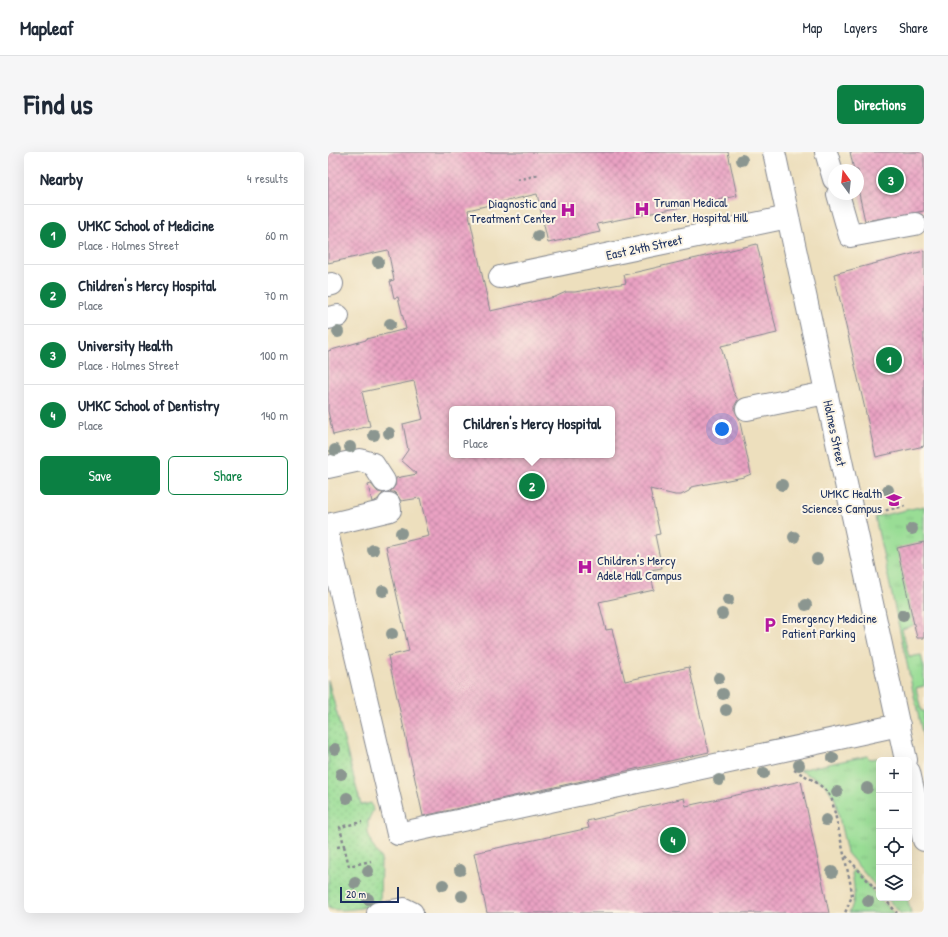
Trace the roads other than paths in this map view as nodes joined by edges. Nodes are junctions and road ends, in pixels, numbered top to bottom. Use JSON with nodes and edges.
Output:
{"nodes":[{"id":1,"x":774,"y":152,"type":"edge"},
{"id":2,"x":826,"y":152,"type":"edge"},
{"id":3,"x":830,"y":164,"type":"edge"},
{"id":4,"x":840,"y":200,"type":"edge"},
{"id":5,"x":788,"y":216,"type":"junction"},
{"id":6,"x":915,"y":224,"type":"dead end"},
{"id":7,"x":500,"y":277,"type":"dead end"},
{"id":8,"x":826,"y":393,"type":"junction"},
{"id":9,"x":747,"y":410,"type":"dead end"},
{"id":10,"x":328,"y":467,"type":"edge"},
{"id":11,"x":384,"y":481,"type":"dead end"},
{"id":12,"x":389,"y":504,"type":"dead end"},
{"id":13,"x":328,"y":525,"type":"edge"},
{"id":14,"x":328,"y":537,"type":"edge"},
{"id":15,"x":899,"y":725,"type":"junction"},
{"id":16,"x":905,"y":757,"type":"edge"},
{"id":17,"x":912,"y":786,"type":"edge"},
{"id":18,"x":924,"y":840,"type":"edge"},
{"id":19,"x":378,"y":913,"type":"edge"},
{"id":20,"x":412,"y":913,"type":"edge"}],
"edges":[{"from":1,"to":5,"type":"street","name":"Holmes Street"},
{"from":2,"to":3,"type":"street"},
{"from":4,"to":6,"type":"street"},
{"from":5,"to":7,"type":"street","name":"East 24th Street"},
{"from":5,"to":8,"type":"street","name":"Holmes Street"},
{"from":8,"to":9,"type":"street"},
{"from":8,"to":15,"type":"street","name":"Holmes Street"},
{"from":10,"to":11,"type":"street"},
{"from":12,"to":13,"type":"street"},
{"from":14,"to":15,"type":"street"},
{"from":15,"to":16,"type":"street","name":"Holmes Street"},
{"from":17,"to":18,"type":"street"},
{"from":19,"to":20,"type":"street"}]}
